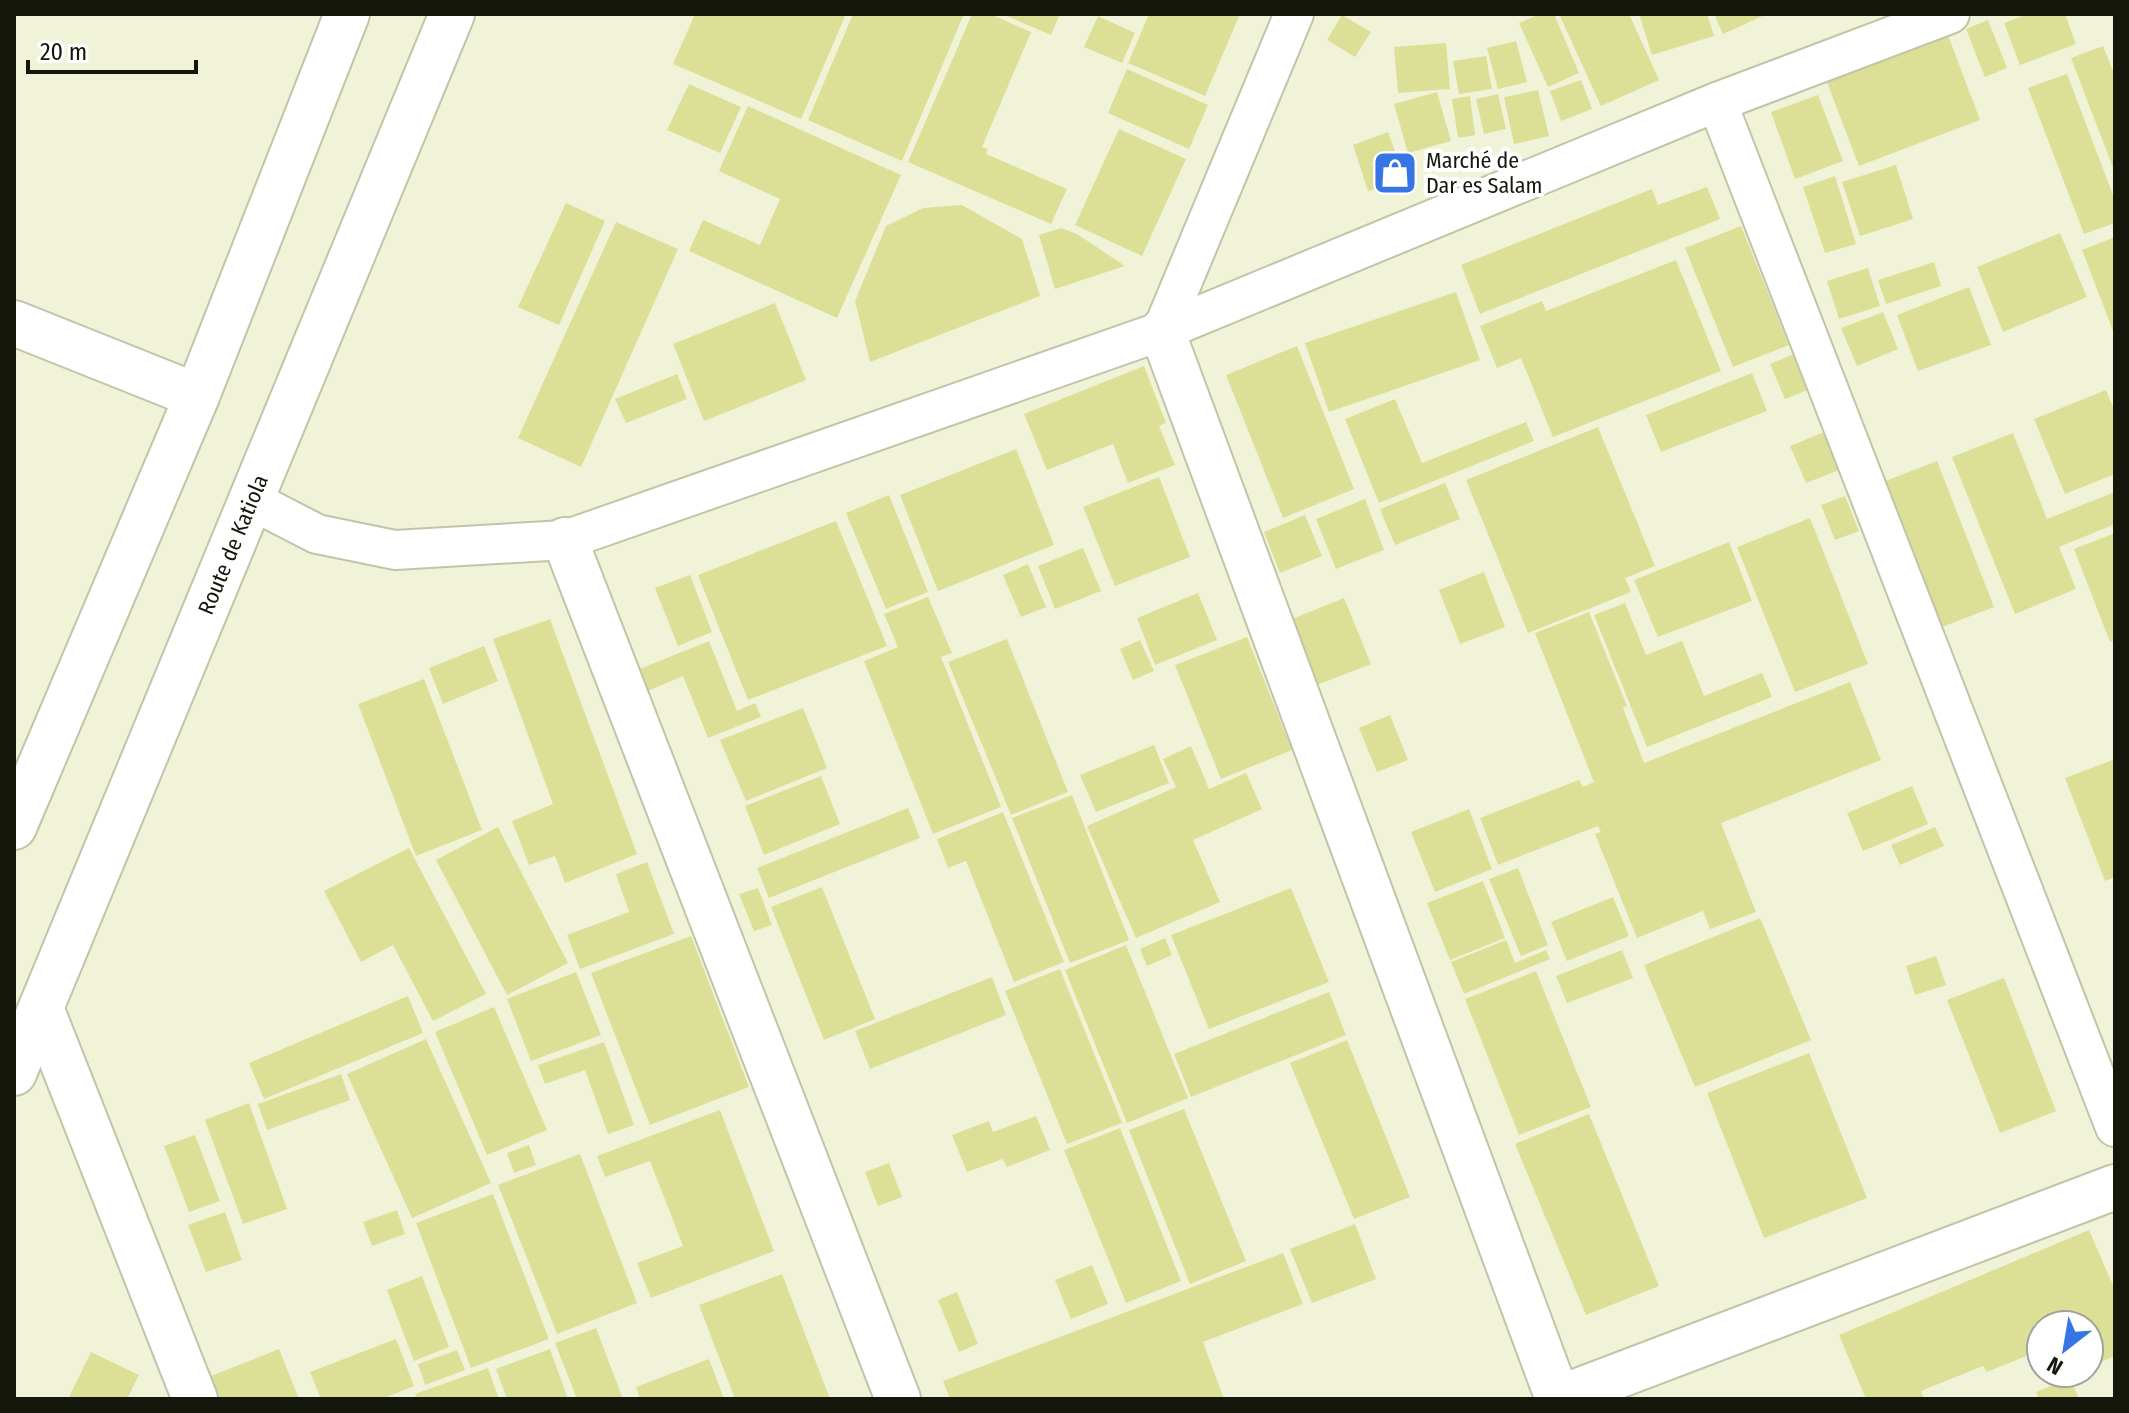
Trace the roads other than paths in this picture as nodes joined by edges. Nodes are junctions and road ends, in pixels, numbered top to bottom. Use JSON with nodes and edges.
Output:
{"nodes":[{"id":1,"x":347,"y":14,"type":"edge"},
{"id":2,"x":452,"y":14,"type":"edge"},
{"id":3,"x":1294,"y":14,"type":"edge"},
{"id":4,"x":1950,"y":14,"type":"edge"},
{"id":5,"x":1717,"y":102,"type":"junction"},
{"id":6,"x":14,"y":323,"type":"edge"},
{"id":7,"x":1162,"y":331,"type":"junction"},
{"id":8,"x":197,"y":396,"type":"junction"},
{"id":9,"x":251,"y":500,"type":"junction"},
{"id":10,"x":565,"y":540,"type":"junction"},
{"id":11,"x":14,"y":827,"type":"edge"},
{"id":12,"x":41,"y":1008,"type":"junction"},
{"id":13,"x":14,"y":1073,"type":"edge"},
{"id":14,"x":2115,"y":1127,"type":"edge"},
{"id":15,"x":2115,"y":1187,"type":"edge"},
{"id":16,"x":195,"y":1399,"type":"edge"},
{"id":17,"x":898,"y":1399,"type":"edge"},
{"id":18,"x":1557,"y":1399,"type":"edge"}],
"edges":[{"from":1,"to":8,"type":"main road"},
{"from":2,"to":9,"type":"main road","name":"Route de Katiola"},
{"from":3,"to":7,"type":"street"},
{"from":4,"to":5,"type":"street"},
{"from":5,"to":7,"type":"street"},
{"from":5,"to":14,"type":"street"},
{"from":6,"to":8,"type":"main road"},
{"from":7,"to":10,"type":"street"},
{"from":7,"to":18,"type":"main road"},
{"from":8,"to":11,"type":"main road"},
{"from":9,"to":10,"type":"street"},
{"from":9,"to":12,"type":"main road","name":"Route de Katiola"},
{"from":10,"to":17,"type":"main road"},
{"from":12,"to":13,"type":"main road","name":"Route de Katiola"},
{"from":12,"to":16,"type":"main road"},
{"from":15,"to":18,"type":"main road"}]}
